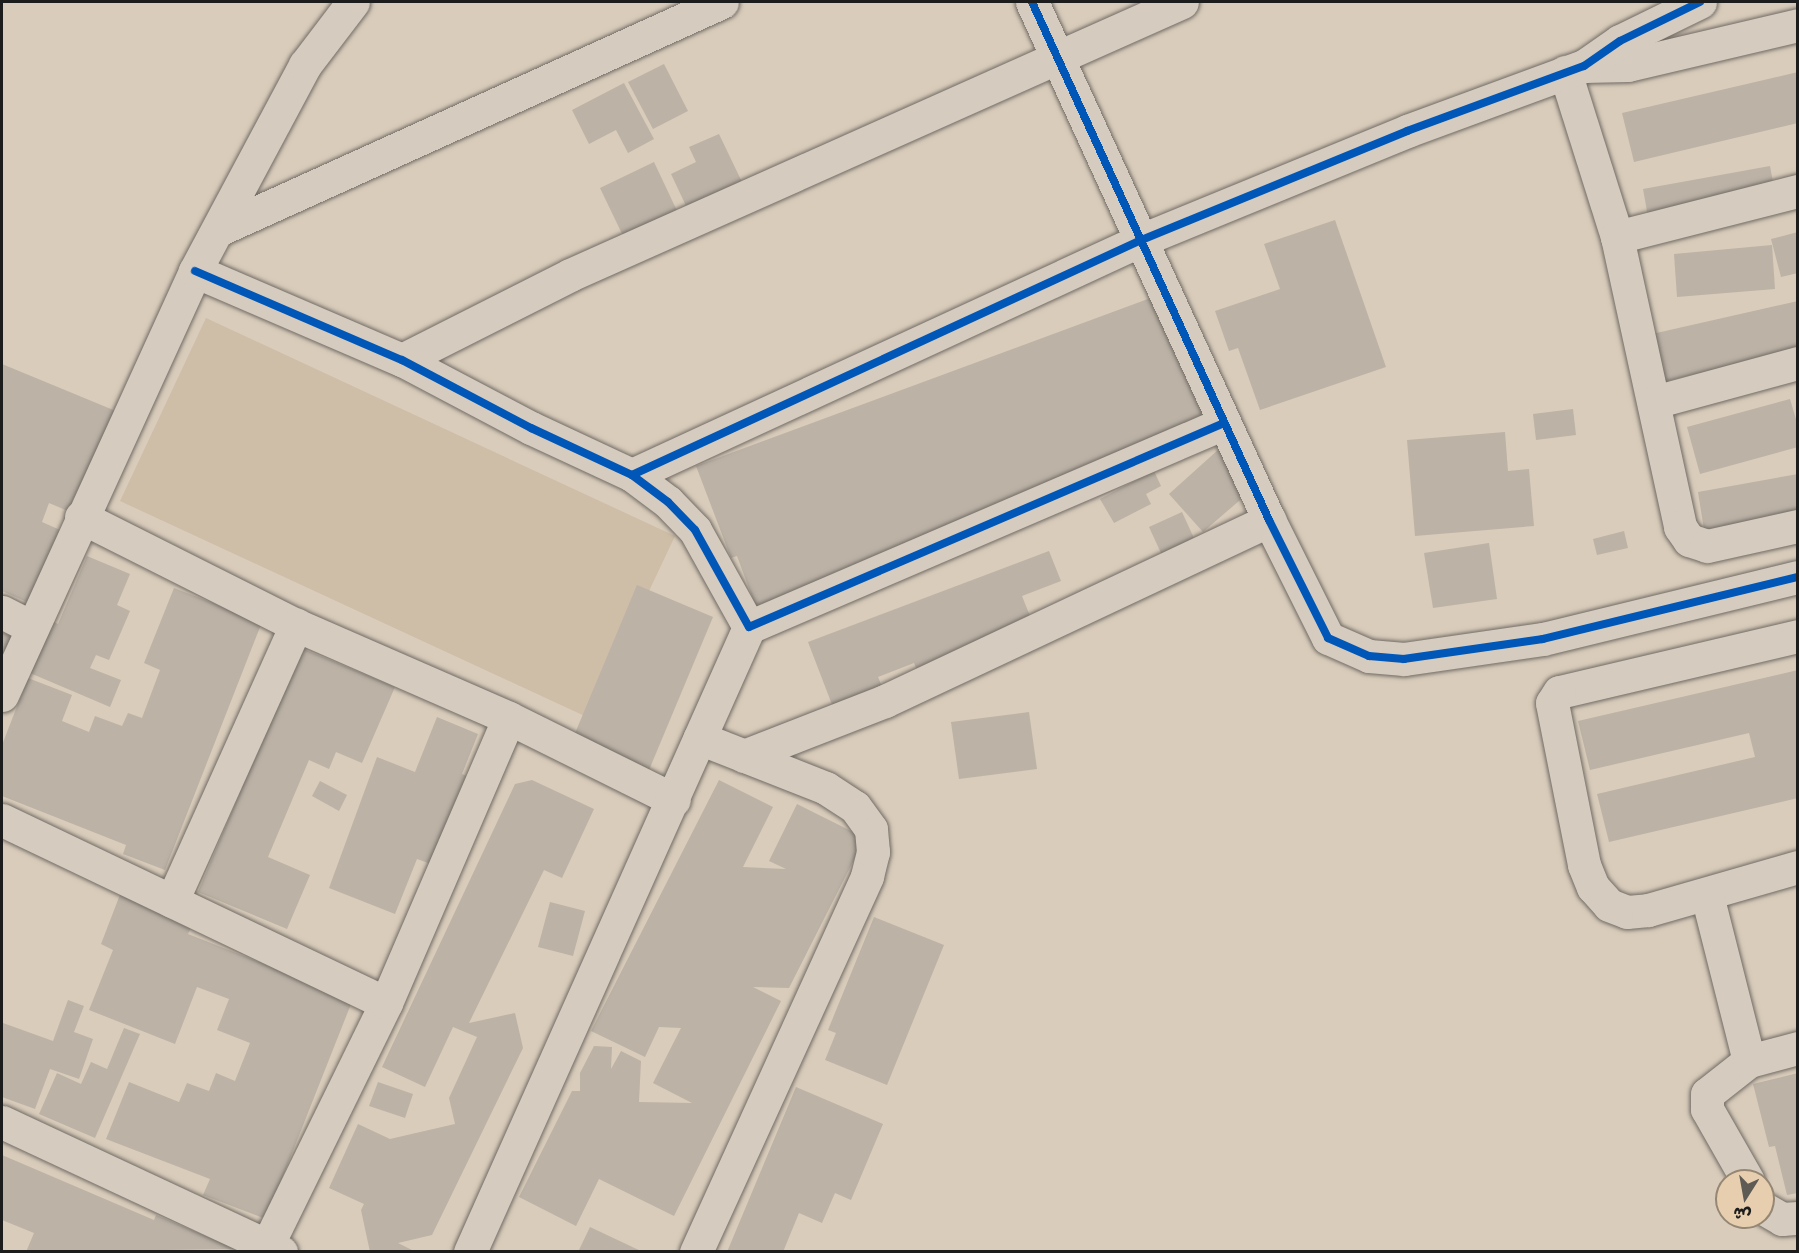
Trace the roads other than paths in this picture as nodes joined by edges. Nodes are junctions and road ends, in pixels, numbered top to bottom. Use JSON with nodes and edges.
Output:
{"nodes":[{"id":1,"x":352,"y":2,"type":"edge"},
{"id":2,"x":722,"y":2,"type":"edge"},
{"id":3,"x":1032,"y":2,"type":"edge"},
{"id":4,"x":1182,"y":2,"type":"edge"},
{"id":5,"x":1700,"y":2,"type":"edge"},
{"id":6,"x":1797,"y":25,"type":"edge"},
{"id":7,"x":1054,"y":56,"type":"junction"},
{"id":8,"x":1574,"y":69,"type":"junction"},
{"id":9,"x":1797,"y":191,"type":"edge"},
{"id":10,"x":218,"y":230,"type":"junction"},
{"id":11,"x":1617,"y":237,"type":"junction"},
{"id":12,"x":1139,"y":241,"type":"junction"},
{"id":13,"x":195,"y":271,"type":"junction"},
{"id":14,"x":402,"y":360,"type":"junction"},
{"id":15,"x":1797,"y":363,"type":"edge"},
{"id":16,"x":1654,"y":402,"type":"junction"},
{"id":17,"x":1224,"y":423,"type":"junction"},
{"id":18,"x":632,"y":475,"type":"junction"},
{"id":19,"x":81,"y":517,"type":"junction"},
{"id":20,"x":1269,"y":520,"type":"junction"},
{"id":21,"x":1797,"y":526,"type":"edge"},
{"id":22,"x":1797,"y":577,"type":"edge"},
{"id":23,"x":2,"y":612,"type":"edge"},
{"id":24,"x":296,"y":625,"type":"junction"},
{"id":25,"x":32,"y":627,"type":"junction"},
{"id":26,"x":749,"y":627,"type":"junction"},
{"id":27,"x":1797,"y":636,"type":"edge"},
{"id":28,"x":2,"y":695,"type":"edge"},
{"id":29,"x":509,"y":718,"type":"junction"},
{"id":30,"x":699,"y":738,"type":"junction"},
{"id":31,"x":744,"y":756,"type":"junction"},
{"id":32,"x":674,"y":800,"type":"junction"},
{"id":33,"x":2,"y":820,"type":"edge"},
{"id":34,"x":1797,"y":867,"type":"edge"},
{"id":35,"x":1707,"y":895,"type":"junction"},
{"id":36,"x":172,"y":901,"type":"junction"},
{"id":37,"x":386,"y":1003,"type":"junction"},
{"id":38,"x":1797,"y":1048,"type":"edge"},
{"id":39,"x":1749,"y":1061,"type":"junction"},
{"id":40,"x":2,"y":1122,"type":"edge"},
{"id":41,"x":1742,"y":1169,"type":"edge"},
{"id":42,"x":1775,"y":1216,"type":"edge"},
{"id":43,"x":1797,"y":1218,"type":"edge"},
{"id":44,"x":271,"y":1249,"type":"edge"},
{"id":45,"x":470,"y":1251,"type":"edge"},
{"id":46,"x":696,"y":1251,"type":"edge"}],
"edges":[{"from":1,"to":10,"type":"street"},
{"from":2,"to":10,"type":"street"},
{"from":3,"to":7,"type":"street"},
{"from":4,"to":7,"type":"street"},
{"from":5,"to":8,"type":"street"},
{"from":6,"to":8,"type":"street"},
{"from":7,"to":12,"type":"street"},
{"from":7,"to":14,"type":"street"},
{"from":8,"to":11,"type":"street"},
{"from":8,"to":12,"type":"street"},
{"from":9,"to":11,"type":"street"},
{"from":10,"to":13,"type":"street"},
{"from":11,"to":16,"type":"street"},
{"from":12,"to":17,"type":"street"},
{"from":12,"to":18,"type":"street"},
{"from":13,"to":14,"type":"street"},
{"from":13,"to":19,"type":"street"},
{"from":14,"to":18,"type":"street"},
{"from":15,"to":16,"type":"street"},
{"from":16,"to":21,"type":"street"},
{"from":17,"to":20,"type":"street"},
{"from":17,"to":26,"type":"street"},
{"from":18,"to":26,"type":"street"},
{"from":19,"to":24,"type":"street"},
{"from":19,"to":25,"type":"street"},
{"from":20,"to":22,"type":"street"},
{"from":20,"to":31,"type":"street"},
{"from":23,"to":25,"type":"street"},
{"from":24,"to":29,"type":"street"},
{"from":24,"to":36,"type":"street"},
{"from":25,"to":28,"type":"street"},
{"from":26,"to":30,"type":"street"},
{"from":27,"to":35,"type":"street"},
{"from":29,"to":32,"type":"street"},
{"from":29,"to":37,"type":"street"},
{"from":30,"to":31,"type":"street"},
{"from":30,"to":32,"type":"street"},
{"from":31,"to":46,"type":"street"},
{"from":32,"to":45,"type":"street"},
{"from":33,"to":36,"type":"street"},
{"from":34,"to":35,"type":"street"},
{"from":35,"to":39,"type":"street"},
{"from":36,"to":37,"type":"street"},
{"from":37,"to":44,"type":"street"},
{"from":38,"to":39,"type":"street"},
{"from":39,"to":41,"type":"street"},
{"from":40,"to":44,"type":"street"},
{"from":42,"to":43,"type":"street"}]}
